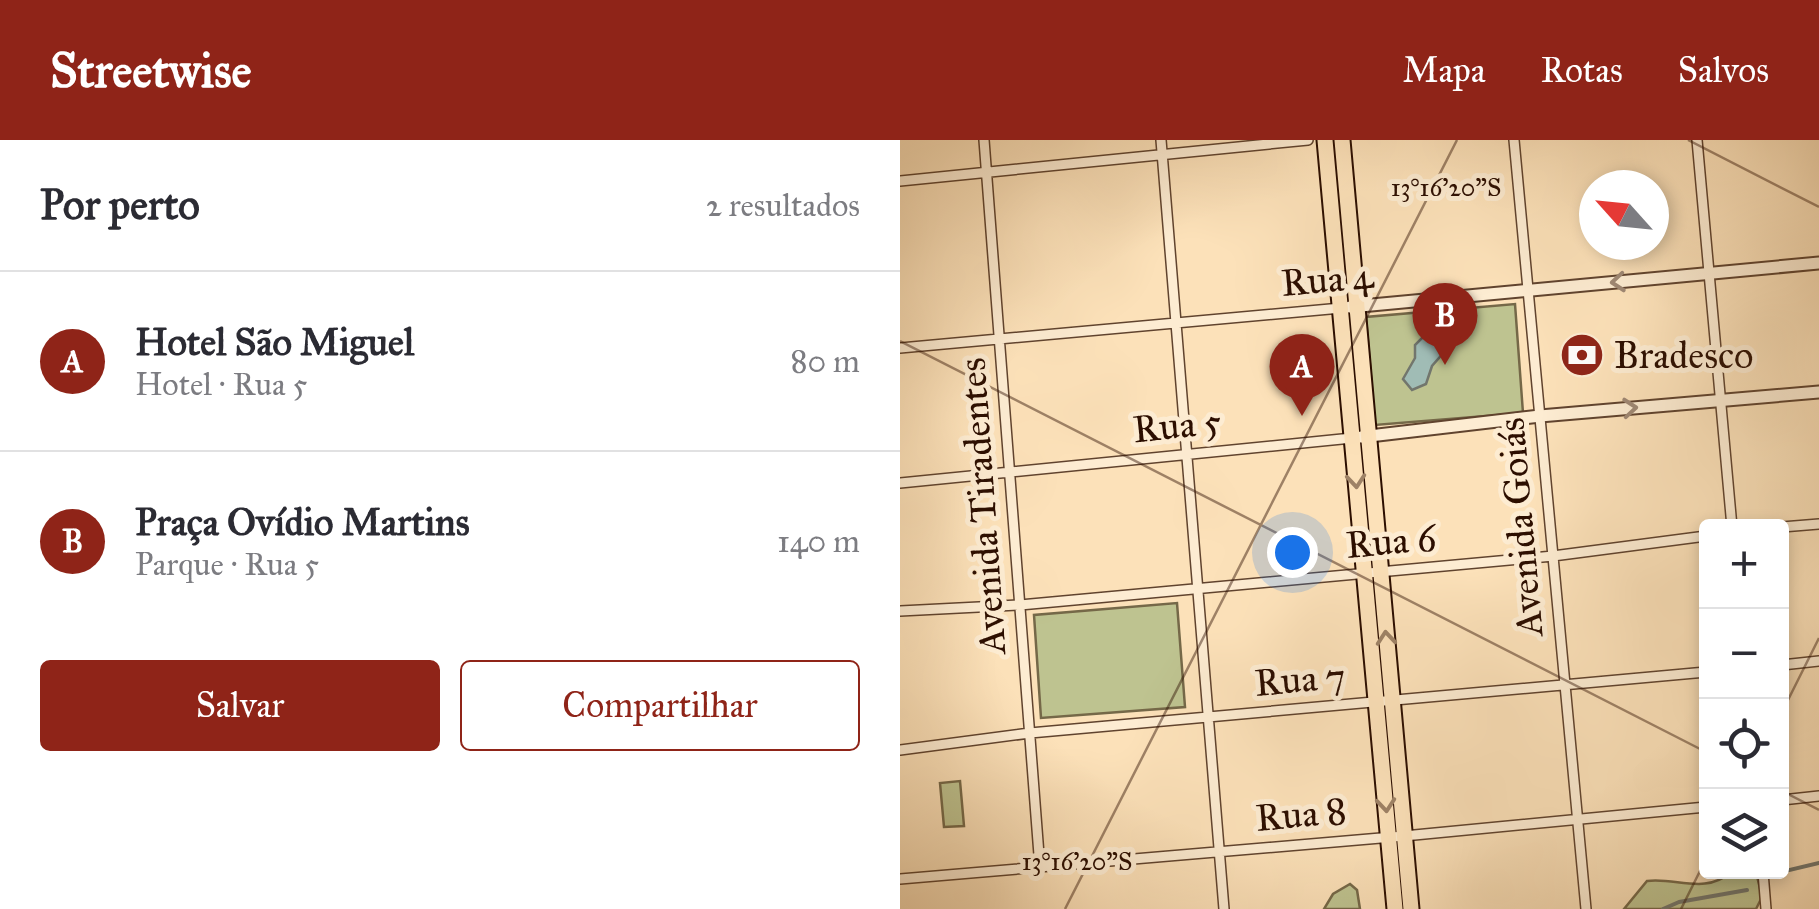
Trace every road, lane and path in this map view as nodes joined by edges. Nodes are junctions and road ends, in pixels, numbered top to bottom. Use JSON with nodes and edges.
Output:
{"nodes":[{"id":1,"x":984,"y":140,"type":"edge"},
{"id":2,"x":1161,"y":140,"type":"edge"},
{"id":3,"x":1308,"y":140,"type":"edge"},
{"id":4,"x":1325,"y":140,"type":"edge"},
{"id":5,"x":1342,"y":140,"type":"edge"},
{"id":6,"x":1514,"y":140,"type":"edge"},
{"id":7,"x":1696,"y":140,"type":"edge"},
{"id":8,"x":1162,"y":157,"type":"junction"},
{"id":9,"x":987,"y":172,"type":"junction"},
{"id":10,"x":900,"y":181,"type":"edge"},
{"id":11,"x":1819,"y":262,"type":"edge"},
{"id":12,"x":1708,"y":273,"type":"junction"},
{"id":13,"x":1528,"y":290,"type":"junction"},
{"id":14,"x":1348,"y":307,"type":"junction"},
{"id":15,"x":1176,"y":323,"type":"junction"},
{"id":16,"x":1000,"y":339,"type":"junction"},
{"id":17,"x":900,"y":348,"type":"edge"},
{"id":18,"x":1819,"y":392,"type":"edge"},
{"id":19,"x":1719,"y":400,"type":"junction"},
{"id":20,"x":1540,"y":416,"type":"junction"},
{"id":21,"x":1360,"y":437,"type":"junction"},
{"id":22,"x":1187,"y":454,"type":"junction"},
{"id":23,"x":1010,"y":472,"type":"junction"},
{"id":24,"x":900,"y":483,"type":"edge"},
{"id":25,"x":1731,"y":519,"type":"edge"},
{"id":26,"x":1819,"y":524,"type":"edge"},
{"id":27,"x":1789,"y":526,"type":"edge"},
{"id":28,"x":1699,"y":537,"type":"edge"},
{"id":29,"x":1552,"y":556,"type":"junction"},
{"id":30,"x":1373,"y":573,"type":"junction"},
{"id":31,"x":1198,"y":588,"type":"junction"},
{"id":32,"x":1020,"y":605,"type":"junction"},
{"id":33,"x":900,"y":611,"type":"edge"},
{"id":34,"x":1819,"y":661,"type":"edge"},
{"id":35,"x":1789,"y":664,"type":"edge"},
{"id":36,"x":1699,"y":673,"type":"edge"},
{"id":37,"x":1564,"y":685,"type":"junction"},
{"id":38,"x":1384,"y":701,"type":"junction"},
{"id":39,"x":1208,"y":718,"type":"junction"},
{"id":40,"x":1030,"y":733,"type":"junction"},
{"id":41,"x":900,"y":750,"type":"edge"},
{"id":42,"x":1819,"y":796,"type":"edge"},
{"id":43,"x":1789,"y":799,"type":"edge"},
{"id":44,"x":1699,"y":808,"type":"edge"},
{"id":45,"x":1577,"y":820,"type":"junction"},
{"id":46,"x":1396,"y":837,"type":"junction"},
{"id":47,"x":1219,"y":851,"type":"junction"},
{"id":48,"x":1040,"y":868,"type":"junction"},
{"id":49,"x":900,"y":879,"type":"edge"},
{"id":50,"x":1764,"y":879,"type":"edge"},
{"id":51,"x":1224,"y":909,"type":"edge"},
{"id":52,"x":1396,"y":909,"type":"edge"},
{"id":53,"x":1411,"y":909,"type":"edge"},
{"id":54,"x":1586,"y":909,"type":"edge"},
{"id":55,"x":1766,"y":909,"type":"edge"}],
"edges":[{"from":1,"to":9,"type":"street","name":"Avenida Tiradentes"},
{"from":2,"to":8,"type":"street"},
{"from":3,"to":8,"type":"street"},
{"from":4,"to":14,"type":"main road"},
{"from":5,"to":14,"type":"main road"},
{"from":6,"to":13,"type":"street","name":"Avenida Goiás"},
{"from":7,"to":12,"type":"street"},
{"from":8,"to":9,"type":"street"},
{"from":8,"to":15,"type":"street"},
{"from":9,"to":10,"type":"street"},
{"from":9,"to":16,"type":"street","name":"Avenida Tiradentes"},
{"from":11,"to":12,"type":"street","name":"Rua 4"},
{"from":12,"to":13,"type":"street","name":"Rua 4","one_way":true},
{"from":12,"to":19,"type":"street"},
{"from":13,"to":14,"type":"street","name":"Rua 4"},
{"from":13,"to":20,"type":"street","name":"Avenida Goiás"},
{"from":14,"to":15,"type":"street","name":"Rua 4"},
{"from":14,"to":21,"type":"main road"},
{"from":15,"to":16,"type":"street","name":"Rua 4"},
{"from":15,"to":22,"type":"street"},
{"from":16,"to":17,"type":"street","name":"Rua 4"},
{"from":16,"to":23,"type":"street","name":"Avenida Tiradentes"},
{"from":18,"to":19,"type":"street","name":"Rua 5"},
{"from":20,"to":19,"type":"street","name":"Rua 5","one_way":true},
{"from":19,"to":25,"type":"street"},
{"from":20,"to":21,"type":"street","name":"Rua 5"},
{"from":20,"to":29,"type":"street","name":"Avenida Goiás"},
{"from":21,"to":22,"type":"street","name":"Rua 5"},
{"from":21,"to":30,"type":"main road"},
{"from":22,"to":23,"type":"street","name":"Rua 5"},
{"from":22,"to":31,"type":"street"},
{"from":23,"to":24,"type":"street","name":"Rua 5"},
{"from":23,"to":32,"type":"street","name":"Avenida Tiradentes"},
{"from":26,"to":27,"type":"street"},
{"from":28,"to":29,"type":"street","name":"Rua 6"},
{"from":29,"to":30,"type":"street","name":"Rua 6"},
{"from":29,"to":37,"type":"street","name":"Avenida Goiás"},
{"from":30,"to":31,"type":"street","name":"Rua 6"},
{"from":30,"to":38,"type":"main road"},
{"from":31,"to":32,"type":"street","name":"Rua 6"},
{"from":31,"to":39,"type":"street"},
{"from":32,"to":33,"type":"street","name":"Rua 6"},
{"from":32,"to":40,"type":"street","name":"Avenida Tiradentes"},
{"from":34,"to":35,"type":"street"},
{"from":36,"to":37,"type":"street","name":"Rua 7"},
{"from":37,"to":38,"type":"street","name":"Rua 7"},
{"from":37,"to":45,"type":"street","name":"Avenida Goiás"},
{"from":38,"to":39,"type":"street","name":"Rua 7"},
{"from":38,"to":46,"type":"main road"},
{"from":39,"to":40,"type":"street","name":"Rua 7"},
{"from":39,"to":47,"type":"street"},
{"from":40,"to":41,"type":"street","name":"Rua 7"},
{"from":40,"to":48,"type":"street","name":"Avenida Tiradentes"},
{"from":42,"to":43,"type":"street"},
{"from":44,"to":45,"type":"street","name":"Rua 8"},
{"from":45,"to":46,"type":"street","name":"Rua 8"},
{"from":45,"to":54,"type":"street","name":"Avenida Goiás"},
{"from":46,"to":47,"type":"street","name":"Rua 8"},
{"from":46,"to":52,"type":"main road"},
{"from":46,"to":53,"type":"main road"},
{"from":47,"to":48,"type":"street","name":"Rua 8"},
{"from":47,"to":51,"type":"street"},
{"from":48,"to":49,"type":"street","name":"Rua 8"},
{"from":50,"to":55,"type":"street"}]}
